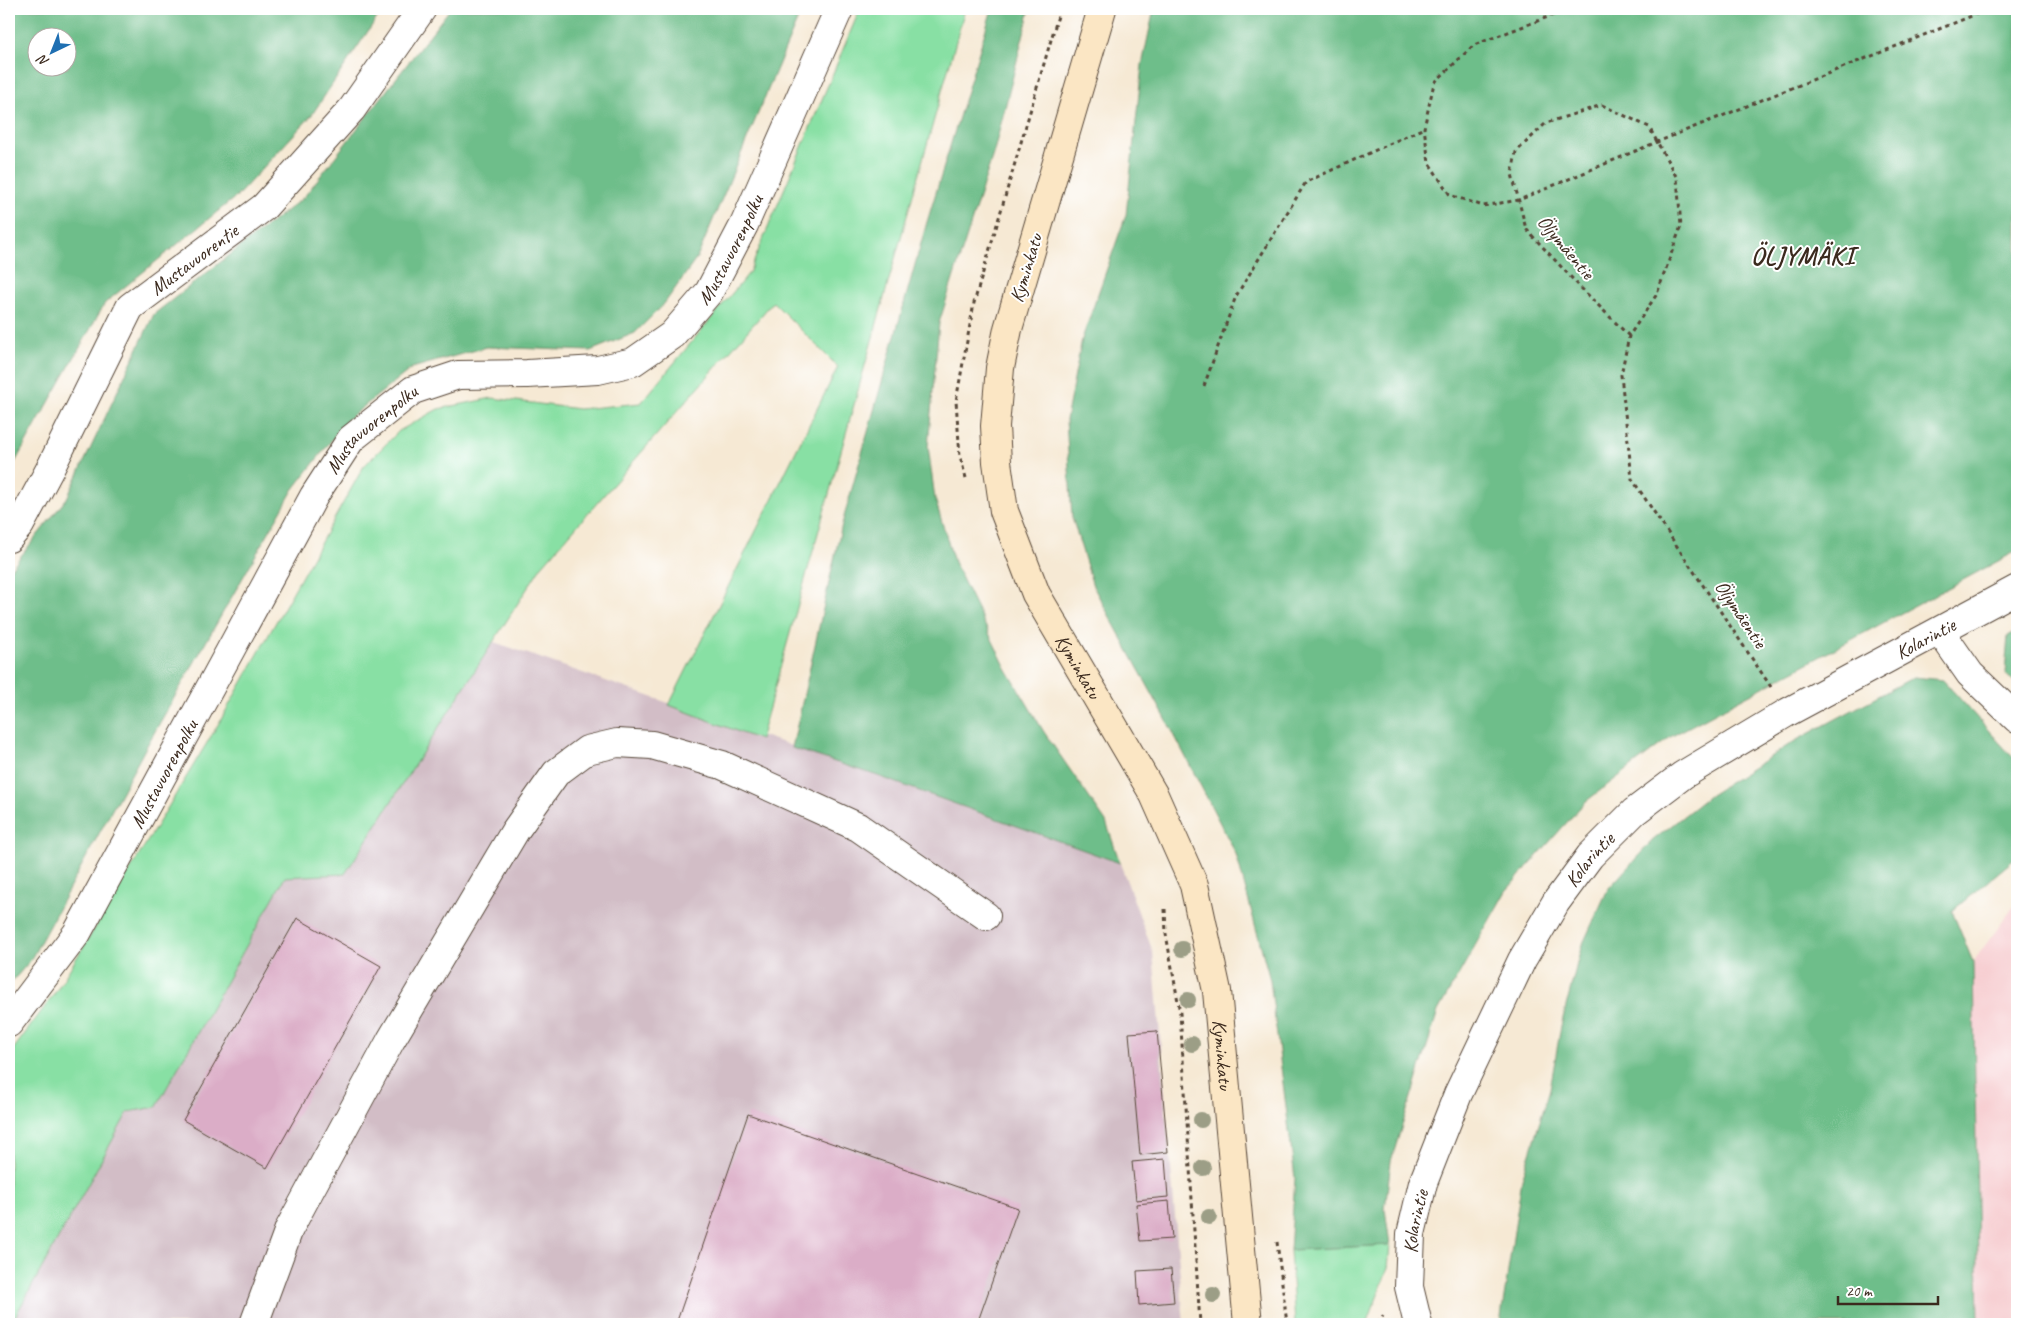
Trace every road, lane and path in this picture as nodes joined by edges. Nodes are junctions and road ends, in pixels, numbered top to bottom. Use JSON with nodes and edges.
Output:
{"nodes":[{"id":1,"x":422,"y":9,"type":"edge"},
{"id":2,"x":839,"y":9,"type":"edge"},
{"id":3,"x":1102,"y":9,"type":"edge"},
{"id":4,"x":1569,"y":9,"type":"edge"},
{"id":5,"x":1989,"y":9,"type":"edge"},
{"id":6,"x":1424,"y":128,"type":"junction"},
{"id":7,"x":1657,"y":142,"type":"junction"},
{"id":8,"x":1519,"y":200,"type":"junction"},
{"id":9,"x":1629,"y":336,"type":"junction"},
{"id":10,"x":1204,"y":386,"type":"dead end"},
{"id":11,"x":9,"y":538,"type":"edge"},
{"id":12,"x":2017,"y":589,"type":"edge"},
{"id":13,"x":1940,"y":631,"type":"junction"},
{"id":14,"x":1788,"y":712,"type":"junction"},
{"id":15,"x":2017,"y":719,"type":"edge"},
{"id":16,"x":986,"y":916,"type":"dead end"},
{"id":17,"x":9,"y":1023,"type":"edge"},
{"id":18,"x":1277,"y":1242,"type":"dead end"},
{"id":19,"x":254,"y":1324,"type":"edge"},
{"id":20,"x":1248,"y":1324,"type":"edge"},
{"id":21,"x":1287,"y":1324,"type":"edge"},
{"id":22,"x":1418,"y":1324,"type":"edge"}],
"edges":[{"from":1,"to":11,"type":"street","name":"Mustavuorentie"},
{"from":2,"to":17,"type":"street","name":"Mustavuorenpolku"},
{"from":3,"to":20,"type":"street","name":"Kyminkatu"},
{"from":4,"to":6,"type":"path"},
{"from":5,"to":7,"type":"path"},
{"from":6,"to":8,"type":"path"},
{"from":6,"to":10,"type":"path"},
{"from":7,"to":8,"type":"path"},
{"from":7,"to":8,"type":"path","name":"Öljymäentie"},
{"from":7,"to":9,"type":"path","name":"Öljymäentie"},
{"from":8,"to":9,"type":"path","name":"Öljymäentie"},
{"from":9,"to":14,"type":"path","name":"Öljymäentie"},
{"from":12,"to":13,"type":"street","name":"Kolarintie"},
{"from":13,"to":14,"type":"street","name":"Kolarintie"},
{"from":13,"to":15,"type":"street"},
{"from":14,"to":22,"type":"street","name":"Kolarintie"},
{"from":16,"to":19,"type":"street"},
{"from":18,"to":21,"type":"path"}]}
